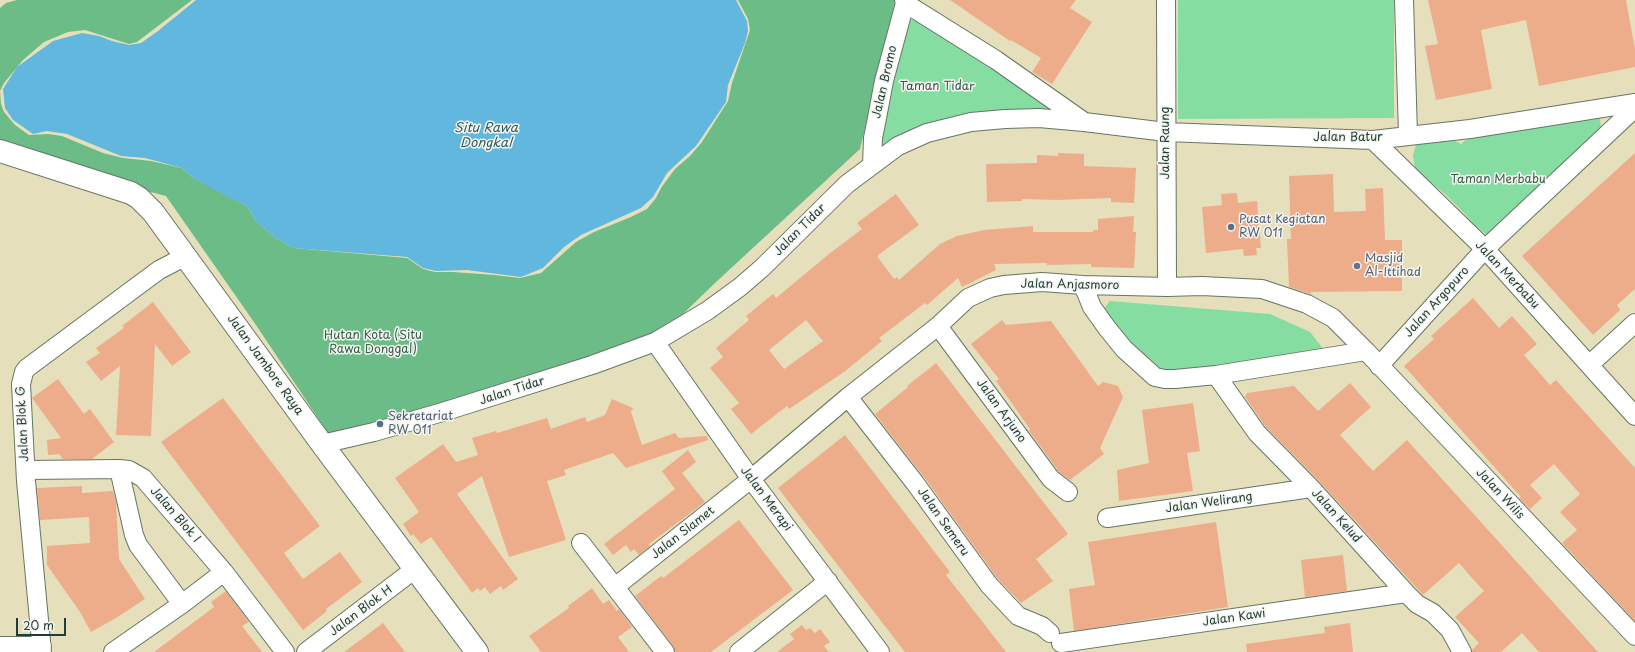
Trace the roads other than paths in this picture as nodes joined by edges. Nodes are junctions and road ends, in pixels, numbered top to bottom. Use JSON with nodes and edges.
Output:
{"nodes":[{"id":1,"x":1166,"y":0,"type":"edge"},
{"id":2,"x":1404,"y":0,"type":"edge"},
{"id":3,"x":904,"y":2,"type":"edge"},
{"id":4,"x":1635,"y":103,"type":"edge"},
{"id":5,"x":1635,"y":108,"type":"edge"},
{"id":6,"x":1084,"y":122,"type":"junction"},
{"id":7,"x":1166,"y":132,"type":"junction"},
{"id":8,"x":1408,"y":135,"type":"junction"},
{"id":9,"x":1373,"y":140,"type":"junction"},
{"id":10,"x":9,"y":154,"type":"edge"},
{"id":11,"x":872,"y":165,"type":"junction"},
{"id":12,"x":1485,"y":250,"type":"junction"},
{"id":13,"x":186,"y":256,"type":"junction"},
{"id":14,"x":1083,"y":285,"type":"junction"},
{"id":15,"x":1167,"y":287,"type":"junction"},
{"id":16,"x":1635,"y":323,"type":"edge"},
{"id":17,"x":938,"y":326,"type":"junction"},
{"id":18,"x":655,"y":342,"type":"junction"},
{"id":19,"x":1366,"y":351,"type":"junction"},
{"id":20,"x":1588,"y":365,"type":"junction"},
{"id":21,"x":1379,"y":366,"type":"junction"},
{"id":22,"x":1216,"y":375,"type":"junction"},
{"id":23,"x":848,"y":397,"type":"junction"},
{"id":24,"x":1635,"y":416,"type":"edge"},
{"id":25,"x":322,"y":444,"type":"junction"},
{"id":26,"x":119,"y":469,"type":"junction"},
{"id":27,"x":26,"y":470,"type":"junction"},
{"id":28,"x":751,"y":479,"type":"junction"},
{"id":29,"x":1311,"y":488,"type":"junction"},
{"id":30,"x":1068,"y":492,"type":"dead end"},
{"id":31,"x":1108,"y":518,"type":"dead end"},
{"id":32,"x":581,"y":543,"type":"dead end"},
{"id":33,"x":415,"y":569,"type":"junction"},
{"id":34,"x":224,"y":572,"type":"junction"},
{"id":35,"x":828,"y":581,"type":"junction"},
{"id":36,"x":615,"y":587,"type":"junction"},
{"id":37,"x":1406,"y":593,"type":"junction"},
{"id":38,"x":182,"y":604,"type":"junction"},
{"id":39,"x":1635,"y":636,"type":"edge"},
{"id":40,"x":1055,"y":638,"type":"joint"},
{"id":41,"x":0,"y":646,"type":"edge"},
{"id":42,"x":42,"y":649,"type":"edge"},
{"id":43,"x":113,"y":652,"type":"edge"},
{"id":44,"x":285,"y":652,"type":"edge"},
{"id":45,"x":306,"y":652,"type":"edge"},
{"id":46,"x":477,"y":652,"type":"edge"},
{"id":47,"x":666,"y":652,"type":"edge"},
{"id":48,"x":739,"y":652,"type":"edge"},
{"id":49,"x":880,"y":652,"type":"edge"},
{"id":50,"x":1462,"y":652,"type":"edge"}],
"edges":[{"from":1,"to":7,"type":"street","name":"Jalan Raung"},
{"from":2,"to":8,"type":"street"},
{"from":3,"to":6,"type":"street"},
{"from":3,"to":11,"type":"street","name":"Jalan Bromo"},
{"from":4,"to":8,"type":"street","name":"Jalan Batur"},
{"from":5,"to":12,"type":"street","name":"Jalan Argopuro"},
{"from":6,"to":7,"type":"street","name":"Jalan Batur"},
{"from":6,"to":11,"type":"street","name":"Jalan Tidar"},
{"from":7,"to":9,"type":"street","name":"Jalan Batur"},
{"from":7,"to":15,"type":"street","name":"Jalan Raung"},
{"from":8,"to":9,"type":"street","name":"Jalan Batur"},
{"from":9,"to":12,"type":"street","name":"Jalan Merbabu"},
{"from":10,"to":13,"type":"street","name":"Jalan Jambore Raya"},
{"from":11,"to":18,"type":"street","name":"Jalan Tidar"},
{"from":12,"to":20,"type":"street","name":"Jalan Merbabu"},
{"from":12,"to":21,"type":"street","name":"Jalan Argopuro"},
{"from":13,"to":25,"type":"street","name":"Jalan Jambore Raya"},
{"from":13,"to":27,"type":"street","name":"Jalan Blok G"},
{"from":14,"to":15,"type":"street","name":"Jalan Anjasmoro"},
{"from":14,"to":17,"type":"street","name":"Jalan Anjasmoro"},
{"from":14,"to":22,"type":"street"},
{"from":15,"to":19,"type":"street","name":"Jalan Anjasmoro"},
{"from":16,"to":20,"type":"street"},
{"from":17,"to":23,"type":"street","name":"Jalan Anjasmoro"},
{"from":17,"to":30,"type":"street","name":"Jalan Arjuno"},
{"from":18,"to":25,"type":"street","name":"Jalan Tidar"},
{"from":18,"to":28,"type":"street","name":"Jalan Merapi"},
{"from":19,"to":21,"type":"street","name":"Jalan Wilis"},
{"from":19,"to":22,"type":"street"},
{"from":20,"to":24,"type":"street","name":"Jalan Merbabu"},
{"from":21,"to":39,"type":"street","name":"Jalan Wilis"},
{"from":22,"to":29,"type":"street","name":"Jalan Kelud"},
{"from":23,"to":28,"type":"street","name":"Jalan Anjasmoro"},
{"from":23,"to":40,"type":"street","name":"Jalan Semeru"},
{"from":25,"to":33,"type":"street","name":"Jalan Jambore Raya"},
{"from":26,"to":27,"type":"street","name":"Jalan Blok I"},
{"from":26,"to":34,"type":"street","name":"Jalan Blok I"},
{"from":26,"to":38,"type":"street"},
{"from":27,"to":42,"type":"street","name":"Jalan Blok G"},
{"from":28,"to":35,"type":"street","name":"Jalan Merapi"},
{"from":28,"to":36,"type":"street","name":"Jalan Slamet"},
{"from":29,"to":31,"type":"street","name":"Jalan Welirang"},
{"from":29,"to":37,"type":"street","name":"Jalan Kelud"},
{"from":32,"to":36,"type":"street"},
{"from":33,"to":45,"type":"street","name":"Jalan Blok H"},
{"from":33,"to":46,"type":"street","name":"Jalan Jambore Raya"},
{"from":34,"to":38,"type":"street"},
{"from":34,"to":44,"type":"street","name":"Jalan Blok I"},
{"from":35,"to":48,"type":"street"},
{"from":35,"to":49,"type":"street","name":"Jalan Merapi"},
{"from":36,"to":47,"type":"street"},
{"from":37,"to":40,"type":"street","name":"Jalan Kawi"},
{"from":37,"to":50,"type":"street","name":"Jalan Kelud"},
{"from":38,"to":43,"type":"street"},
{"from":41,"to":42,"type":"street"}]}
